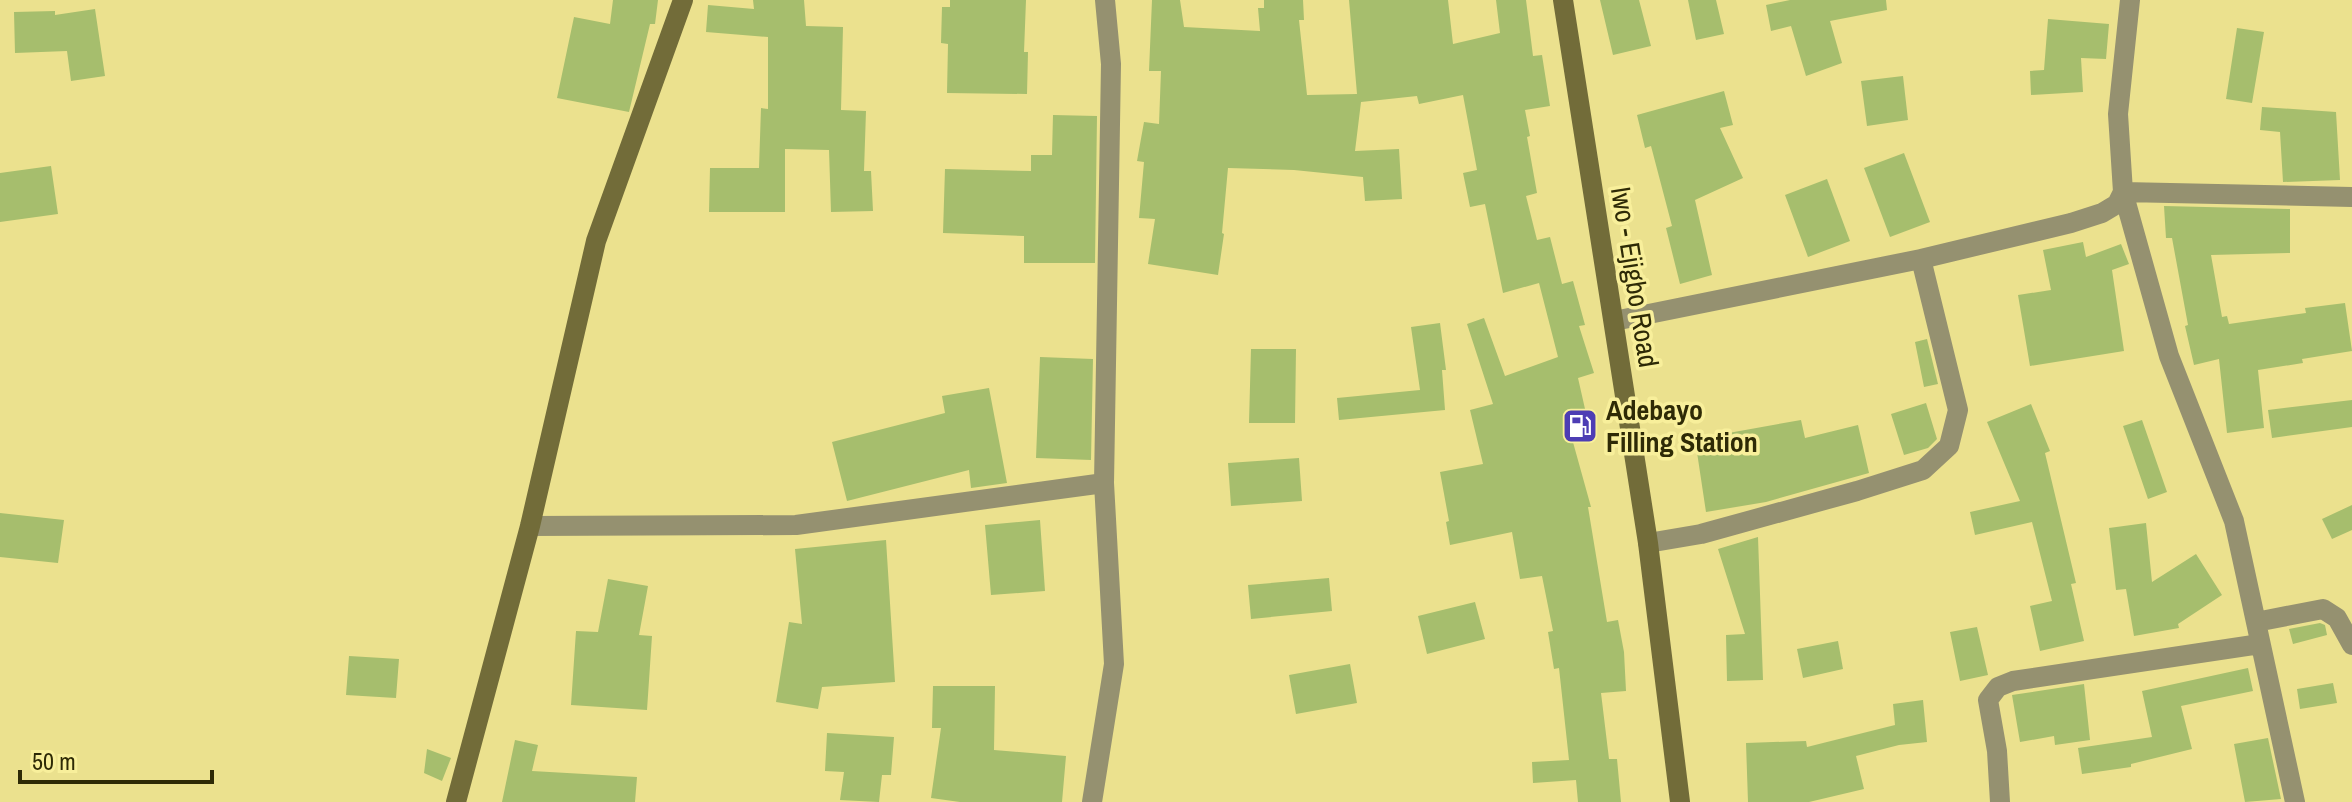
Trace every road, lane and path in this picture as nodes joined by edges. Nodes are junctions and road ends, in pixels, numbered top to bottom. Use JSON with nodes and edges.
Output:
{"nodes":[{"id":1,"x":683,"y":0,"type":"edge"},
{"id":2,"x":1105,"y":0,"type":"edge"},
{"id":3,"x":1563,"y":0,"type":"edge"},
{"id":4,"x":2130,"y":0,"type":"edge"},
{"id":5,"x":2123,"y":192,"type":"junction"},
{"id":6,"x":2352,"y":197,"type":"edge"},
{"id":7,"x":1921,"y":259,"type":"junction"},
{"id":8,"x":1614,"y":321,"type":"junction"},
{"id":9,"x":1104,"y":483,"type":"junction"},
{"id":10,"x":530,"y":526,"type":"junction"},
{"id":11,"x":1648,"y":543,"type":"junction"},
{"id":12,"x":2256,"y":622,"type":"junction"},
{"id":13,"x":2260,"y":644,"type":"junction"},
{"id":14,"x":2352,"y":645,"type":"edge"},
{"id":15,"x":456,"y":802,"type":"edge"},
{"id":16,"x":1092,"y":802,"type":"edge"},
{"id":17,"x":1680,"y":802,"type":"edge"},
{"id":18,"x":2000,"y":802,"type":"edge"},
{"id":19,"x":2295,"y":802,"type":"edge"}],
"edges":[{"from":1,"to":10,"type":"main road"},
{"from":2,"to":9,"type":"street"},
{"from":3,"to":8,"type":"main road","name":"Iwo - Ejigbo Road"},
{"from":4,"to":5,"type":"street"},
{"from":5,"to":6,"type":"street"},
{"from":5,"to":7,"type":"street"},
{"from":5,"to":12,"type":"street"},
{"from":7,"to":8,"type":"street"},
{"from":7,"to":11,"type":"street"},
{"from":8,"to":11,"type":"main road","name":"Iwo - Ejigbo Road"},
{"from":9,"to":10,"type":"street"},
{"from":9,"to":16,"type":"street"},
{"from":10,"to":15,"type":"main road"},
{"from":11,"to":17,"type":"main road","name":"Iwo - Ejigbo Road"},
{"from":12,"to":13,"type":"street"},
{"from":12,"to":14,"type":"street"},
{"from":13,"to":18,"type":"street"},
{"from":13,"to":19,"type":"street"}]}
